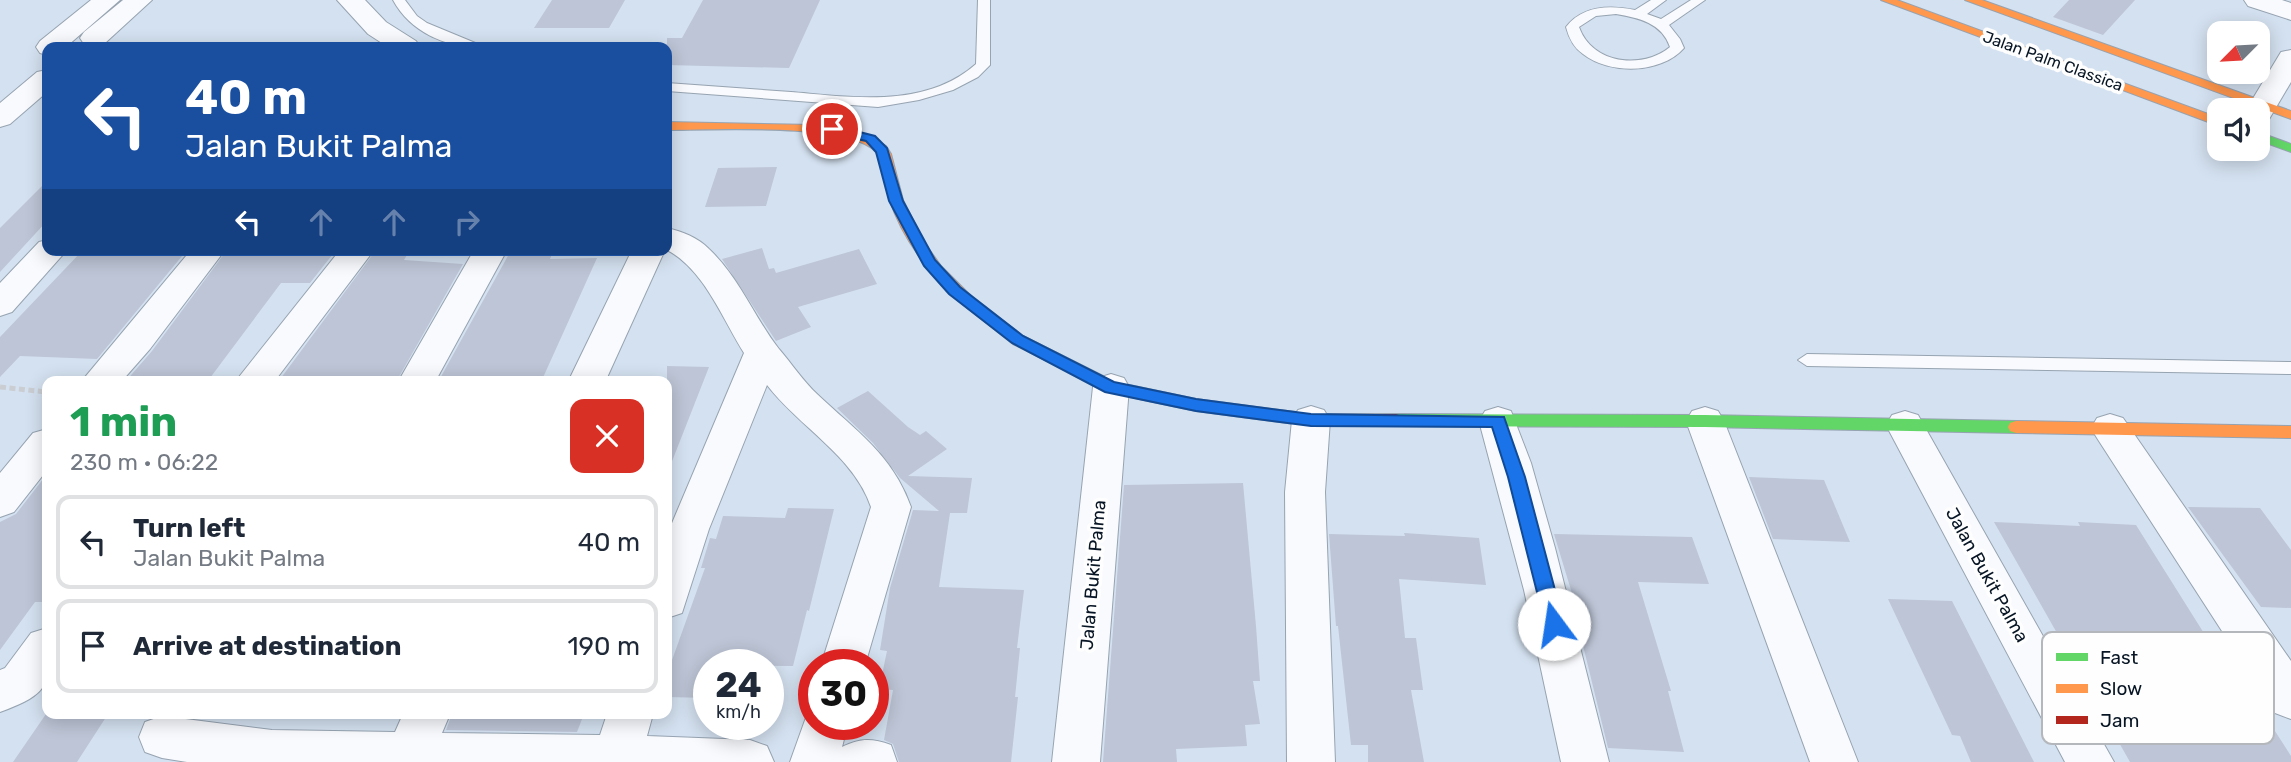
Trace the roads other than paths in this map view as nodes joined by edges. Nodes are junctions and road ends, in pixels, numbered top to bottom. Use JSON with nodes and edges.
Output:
{"nodes":[{"id":1,"x":107,"y":0,"type":"edge"},
{"id":2,"x":139,"y":0,"type":"edge"},
{"id":3,"x":351,"y":0,"type":"edge"},
{"id":4,"x":399,"y":0,"type":"edge"},
{"id":5,"x":984,"y":0,"type":"edge"},
{"id":6,"x":1660,"y":0,"type":"edge"},
{"id":7,"x":1699,"y":0,"type":"edge"},
{"id":8,"x":1887,"y":0,"type":"edge"},
{"id":9,"x":1971,"y":0,"type":"edge"},
{"id":10,"x":2258,"y":0,"type":"edge"},
{"id":11,"x":2291,"y":12,"type":"edge"},
{"id":12,"x":1639,"y":14,"type":"junction"},
{"id":13,"x":1662,"y":24,"type":"junction"},
{"id":14,"x":57,"y":42,"type":"edge"},
{"id":15,"x":89,"y":42,"type":"edge"},
{"id":16,"x":398,"y":42,"type":"edge"},
{"id":17,"x":463,"y":42,"type":"edge"},
{"id":18,"x":42,"y":55,"type":"edge"},
{"id":19,"x":2291,"y":58,"type":"edge"},
{"id":20,"x":42,"y":82,"type":"edge"},
{"id":21,"x":672,"y":87,"type":"edge"},
{"id":22,"x":0,"y":89,"type":"edge"},
{"id":23,"x":2271,"y":112,"type":"edge"},
{"id":24,"x":0,"y":118,"type":"edge"},
{"id":25,"x":2207,"y":118,"type":"edge"},
{"id":26,"x":672,"y":126,"type":"edge"},
{"id":27,"x":2270,"y":140,"type":"edge"},
{"id":28,"x":2291,"y":148,"type":"edge"},
{"id":29,"x":672,"y":240,"type":"edge"},
{"id":30,"x":45,"y":256,"type":"edge"},
{"id":31,"x":204,"y":256,"type":"edge"},
{"id":32,"x":353,"y":256,"type":"edge"},
{"id":33,"x":488,"y":256,"type":"edge"},
{"id":34,"x":646,"y":256,"type":"edge"},
{"id":35,"x":0,"y":304,"type":"edge"},
{"id":36,"x":762,"y":353,"type":"junction"},
{"id":37,"x":1807,"y":360,"type":"dead end"},
{"id":38,"x":2291,"y":368,"type":"edge"},
{"id":39,"x":104,"y":376,"type":"edge"},
{"id":40,"x":258,"y":376,"type":"edge"},
{"id":41,"x":419,"y":376,"type":"edge"},
{"id":42,"x":589,"y":376,"type":"edge"},
{"id":43,"x":1111,"y":387,"type":"junction"},
{"id":44,"x":1311,"y":420,"type":"junction"},
{"id":45,"x":1498,"y":421,"type":"junction"},
{"id":46,"x":1705,"y":421,"type":"junction"},
{"id":47,"x":1905,"y":425,"type":"junction"},
{"id":48,"x":2110,"y":428,"type":"junction"},
{"id":49,"x":2291,"y":432,"type":"edge"},
{"id":50,"x":42,"y":449,"type":"edge"},
{"id":51,"x":0,"y":501,"type":"edge"},
{"id":52,"x":672,"y":585,"type":"edge"},
{"id":53,"x":2246,"y":632,"type":"edge"},
{"id":54,"x":848,"y":649,"type":"edge"},
{"id":55,"x":42,"y":654,"type":"edge"},
{"id":56,"x":2274,"y":674,"type":"edge"},
{"id":57,"x":2042,"y":675,"type":"edge"},
{"id":58,"x":0,"y":692,"type":"edge"},
{"id":59,"x":2291,"y":699,"type":"edge"},
{"id":60,"x":425,"y":719,"type":"edge"},
{"id":61,"x":218,"y":729,"type":"edge"},
{"id":62,"x":624,"y":736,"type":"edge"},
{"id":63,"x":162,"y":737,"type":"dead end"},
{"id":64,"x":820,"y":740,"type":"edge"},
{"id":65,"x":2080,"y":744,"type":"edge"},
{"id":66,"x":407,"y":756,"type":"junction"},
{"id":67,"x":874,"y":761,"type":"edge"},
{"id":68,"x":750,"y":762,"type":"edge"},
{"id":69,"x":814,"y":762,"type":"edge"},
{"id":70,"x":859,"y":762,"type":"edge"},
{"id":71,"x":1076,"y":762,"type":"edge"},
{"id":72,"x":1311,"y":762,"type":"edge"},
{"id":73,"x":1585,"y":762,"type":"edge"},
{"id":74,"x":1834,"y":762,"type":"edge"},
{"id":75,"x":2090,"y":762,"type":"edge"}],
"edges":[{"from":1,"to":14,"type":"street"},
{"from":2,"to":15,"type":"street"},
{"from":3,"to":16,"type":"street"},
{"from":4,"to":17,"type":"lane"},
{"from":5,"to":21,"type":"lane"},
{"from":6,"to":12,"type":"lane"},
{"from":7,"to":13,"type":"lane"},
{"from":8,"to":25,"type":"street","name":"Jalan Palm Classica"},
{"from":9,"to":23,"type":"street","name":"Jalan Palm Classica"},
{"from":10,"to":11,"type":"street"},
{"from":12,"to":13,"type":"lane"},
{"from":12,"to":13,"type":"lane"},
{"from":18,"to":22,"type":"street"},
{"from":19,"to":23,"type":"street","name":"Jalan Palm Classica"},
{"from":20,"to":24,"type":"street"},
{"from":26,"to":43,"type":"street"},
{"from":27,"to":28,"type":"street"},
{"from":29,"to":36,"type":"street"},
{"from":30,"to":35,"type":"street"},
{"from":31,"to":39,"type":"street"},
{"from":32,"to":40,"type":"street"},
{"from":33,"to":41,"type":"street"},
{"from":34,"to":42,"type":"street"},
{"from":36,"to":52,"type":"street"},
{"from":36,"to":54,"type":"street"},
{"from":37,"to":38,"type":"lane"},
{"from":43,"to":44,"type":"street"},
{"from":43,"to":71,"type":"street","name":"Jalan Bukit Palma"},
{"from":44,"to":45,"type":"street"},
{"from":44,"to":72,"type":"street"},
{"from":45,"to":46,"type":"street"},
{"from":45,"to":73,"type":"street"},
{"from":46,"to":47,"type":"street"},
{"from":46,"to":74,"type":"street"},
{"from":47,"to":48,"type":"street"},
{"from":47,"to":57,"type":"street","name":"Jalan Bukit Palma"},
{"from":48,"to":49,"type":"street"},
{"from":48,"to":53,"type":"street"},
{"from":50,"to":51,"type":"street"},
{"from":55,"to":58,"type":"street"},
{"from":56,"to":59,"type":"street"},
{"from":60,"to":66,"type":"street"},
{"from":61,"to":63,"type":"street"},
{"from":61,"to":66,"type":"street"},
{"from":62,"to":66,"type":"street"},
{"from":62,"to":68,"type":"street"},
{"from":64,"to":69,"type":"street"},
{"from":65,"to":75,"type":"street","name":"Jalan Bukit Palma"},
{"from":67,"to":70,"type":"street"}]}
